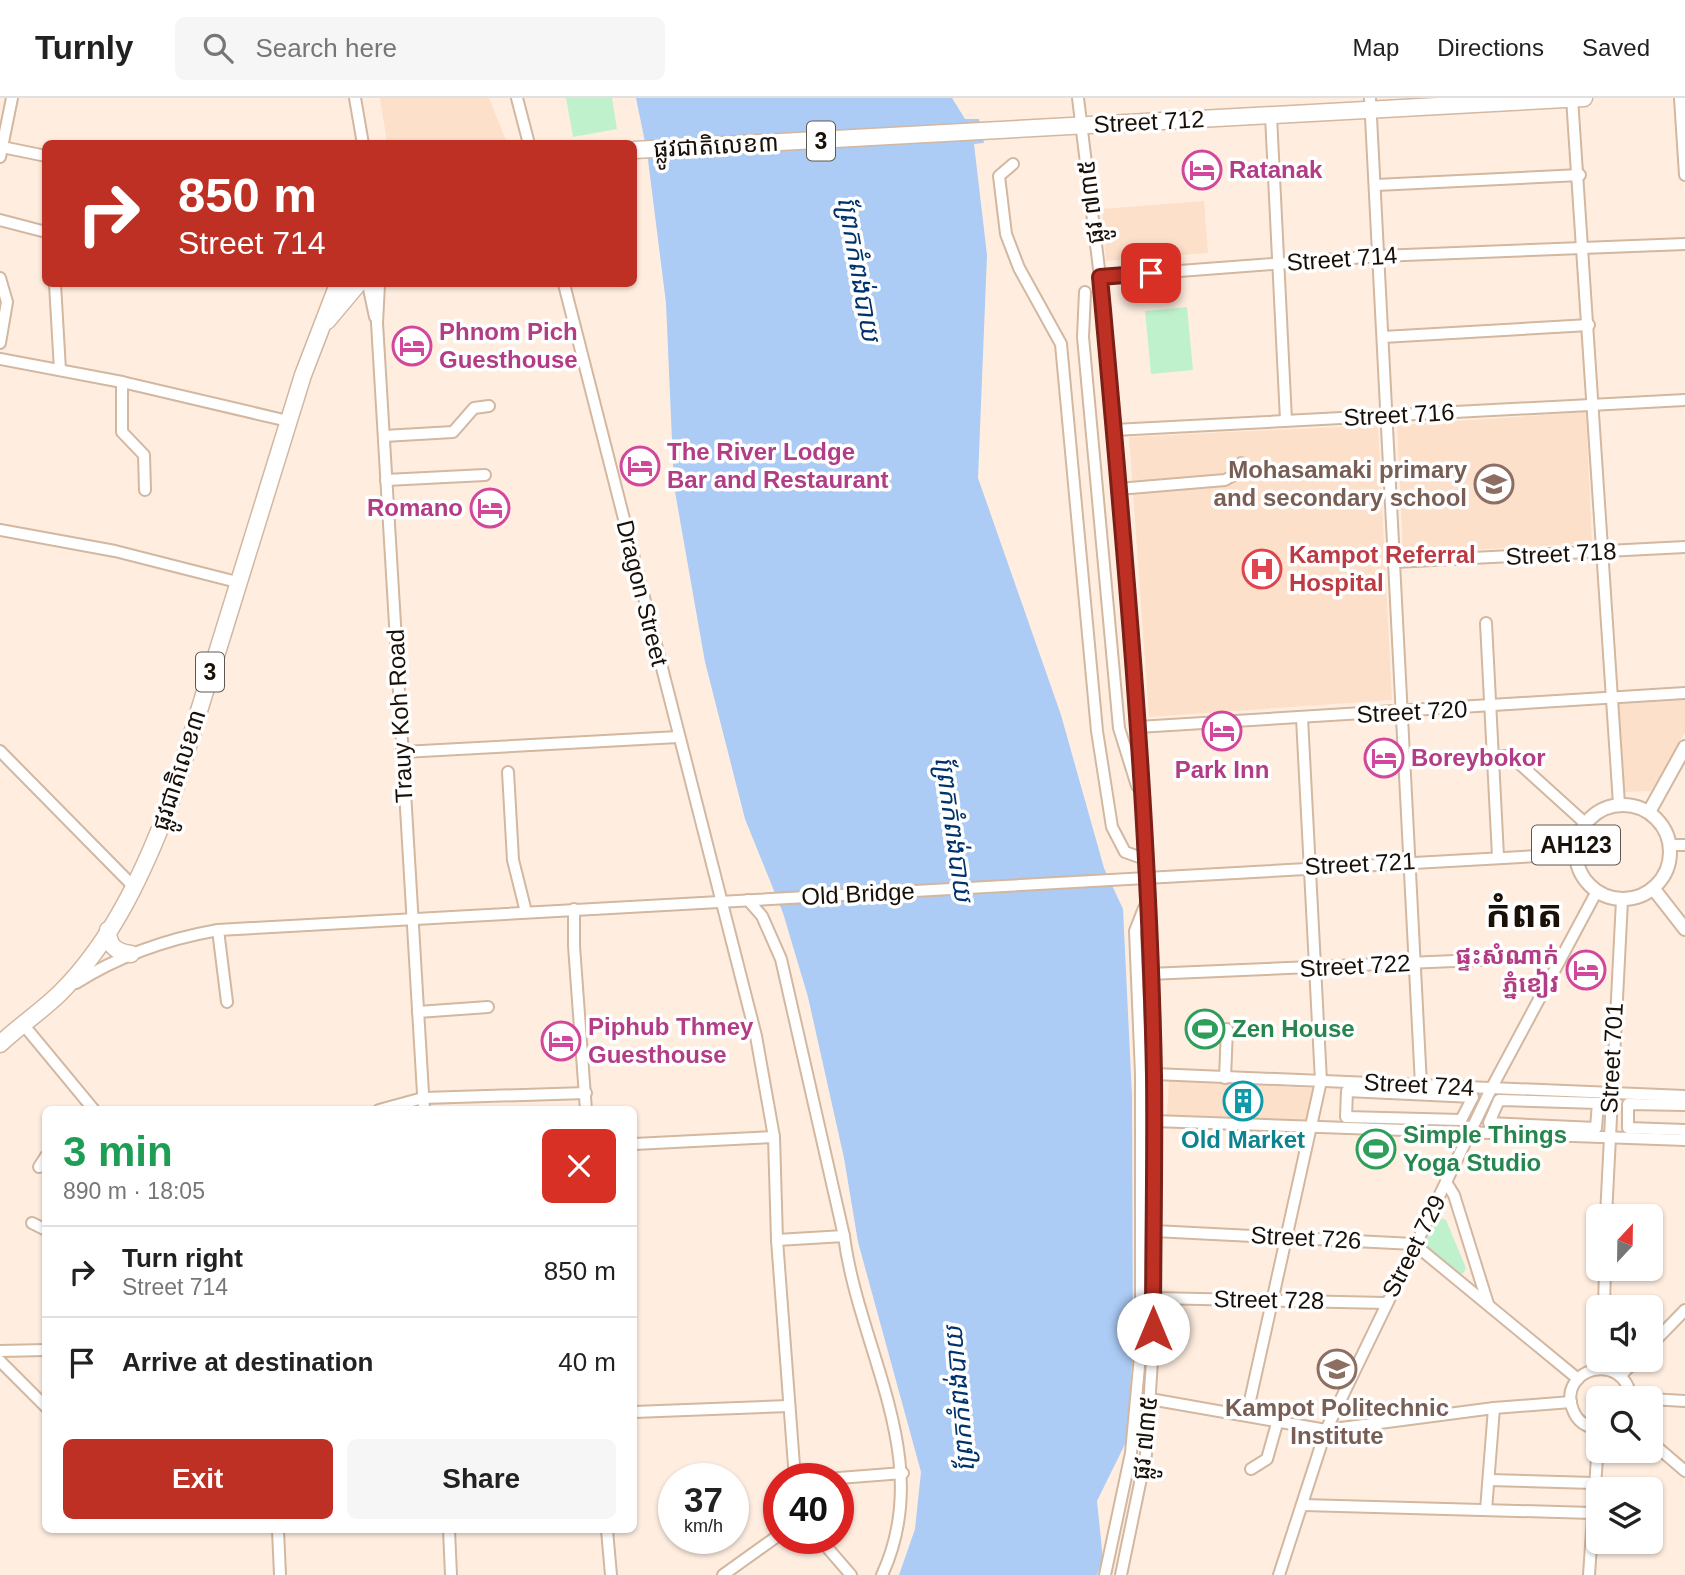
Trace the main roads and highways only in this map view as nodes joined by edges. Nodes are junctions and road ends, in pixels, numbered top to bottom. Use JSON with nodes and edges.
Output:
{"nodes":[{"id":1,"x":1572,"y":98,"type":"edge"},
{"id":2,"x":1584,"y":98,"type":"edge"},
{"id":3,"x":1456,"y":101,"type":"edge"},
{"id":4,"x":1370,"y":104,"type":"edge"},
{"id":5,"x":1008,"y":131,"type":"joint"},
{"id":6,"x":637,"y":150,"type":"edge"},
{"id":7,"x":337,"y":287,"type":"edge"},
{"id":8,"x":356,"y":287,"type":"edge"},
{"id":9,"x":320,"y":332,"type":"junction"},
{"id":10,"x":1685,"y":747,"type":"edge"},
{"id":11,"x":1649,"y":812,"type":"junction"},
{"id":12,"x":1653,"y":888,"type":"junction"},
{"id":13,"x":1685,"y":929,"type":"edge"},
{"id":14,"x":108,"y":930,"type":"junction"},
{"id":15,"x":131,"y":954,"type":"road end"},
{"id":16,"x":0,"y":1044,"type":"edge"}],
"edges":[{"from":1,"to":2,"type":"highway","name":"Street 712","number":"3"},
{"from":1,"to":3,"type":"highway","name":"Street 712","number":"3"},
{"from":3,"to":4,"type":"highway","name":"Street 712","number":"3"},
{"from":4,"to":5,"type":"highway","name":"Street 712","number":"3"},
{"from":5,"to":6,"type":"highway","name":"ផ្លូវជាតិលេខ៣","number":"3"},
{"from":7,"to":9,"type":"highway","name":"ផ្លូវជាតិលេខ៣","number":"3"},
{"from":8,"to":9,"type":"highway","name":"ផ្លូវជាតិលេខ៣","number":"3"},
{"from":9,"to":14,"type":"highway","name":"ផ្លូវជាតិលេខ៣","number":"3"},
{"from":10,"to":11,"type":"main road"},
{"from":11,"to":12,"type":"main road","number":"AH123"},
{"from":11,"to":12,"type":"main road","number":"AH123"},
{"from":12,"to":13,"type":"main road"},
{"from":14,"to":15,"type":"highway"},
{"from":14,"to":16,"type":"highway","name":"ផ្លូវជាតិលេខ៣","number":"3"}]}
